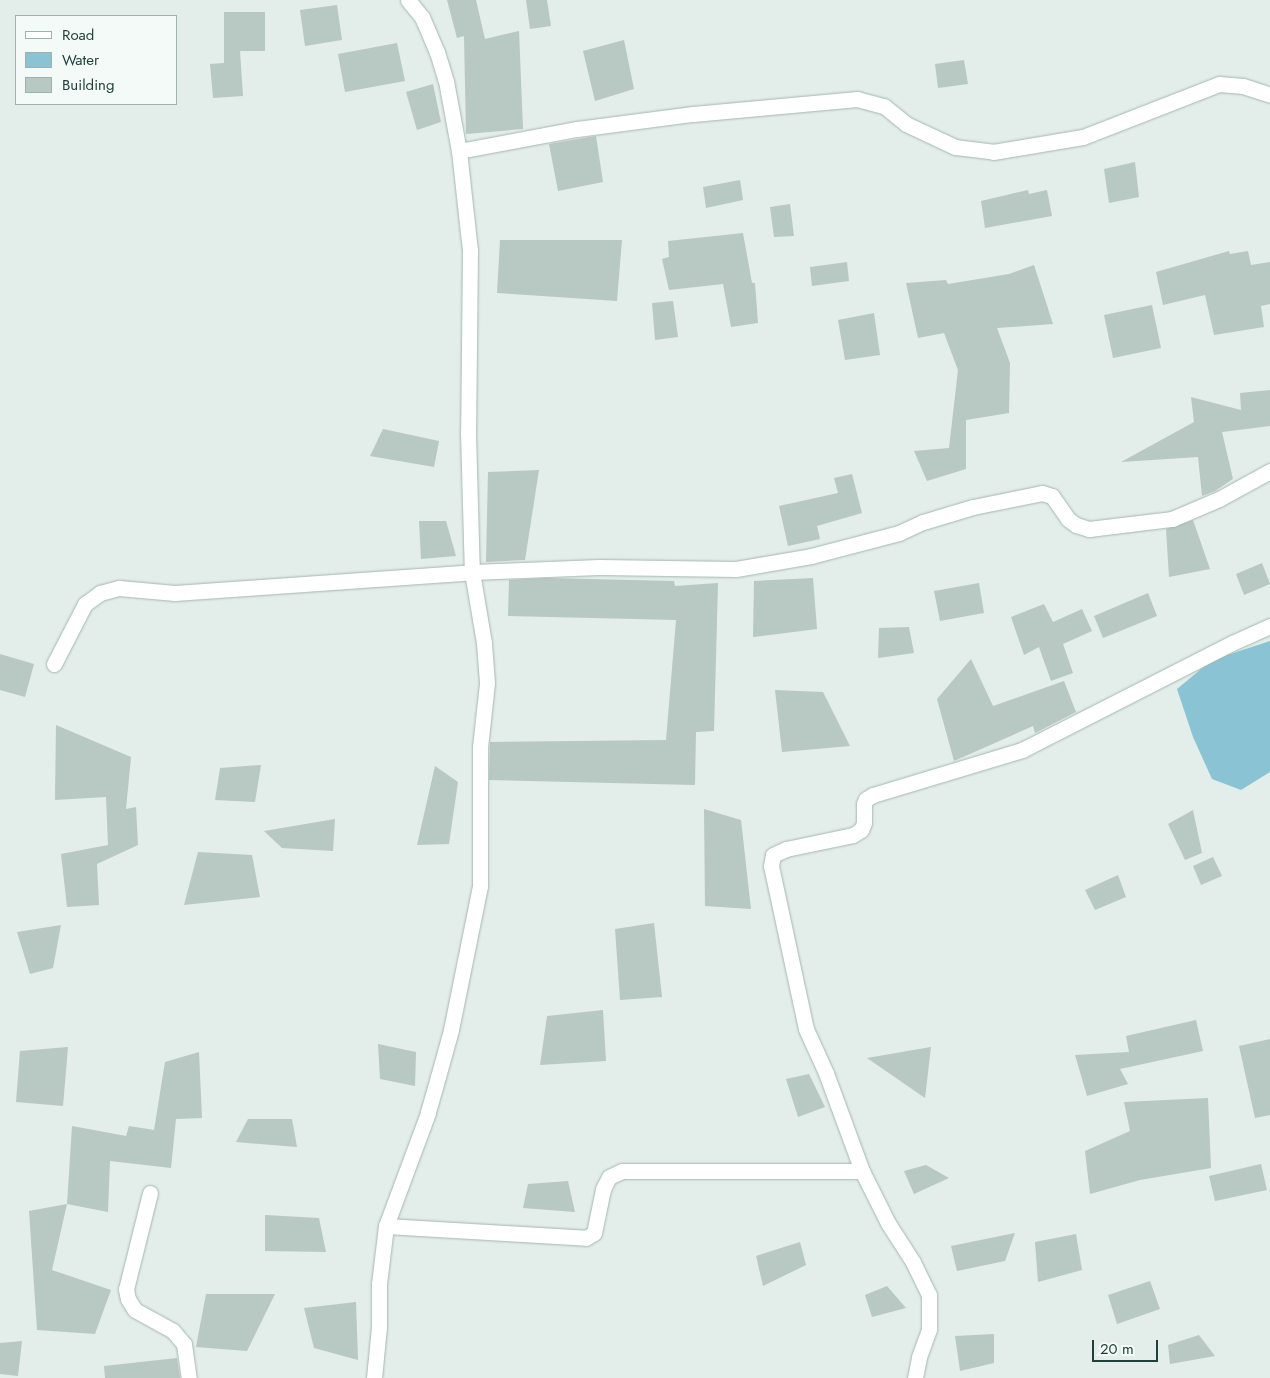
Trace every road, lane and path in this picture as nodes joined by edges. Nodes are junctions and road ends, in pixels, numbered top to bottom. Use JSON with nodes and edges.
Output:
{"nodes":[{"id":1,"x":408,"y":0,"type":"edge"},
{"id":2,"x":1270,"y":95,"type":"edge"},
{"id":3,"x":459,"y":151,"type":"junction"},
{"id":4,"x":1270,"y":472,"type":"edge"},
{"id":5,"x":472,"y":572,"type":"junction"},
{"id":6,"x":1270,"y":626,"type":"edge"},
{"id":7,"x":54,"y":664,"type":"dead end"},
{"id":8,"x":862,"y":1171,"type":"junction"},
{"id":9,"x":150,"y":1193,"type":"dead end"},
{"id":10,"x":386,"y":1226,"type":"junction"},
{"id":11,"x":189,"y":1378,"type":"edge"},
{"id":12,"x":374,"y":1378,"type":"edge"},
{"id":13,"x":915,"y":1378,"type":"edge"}],
"edges":[{"from":1,"to":3,"type":"street"},
{"from":2,"to":3,"type":"street"},
{"from":3,"to":5,"type":"street"},
{"from":4,"to":5,"type":"street"},
{"from":5,"to":7,"type":"street"},
{"from":5,"to":10,"type":"street"},
{"from":6,"to":8,"type":"street"},
{"from":8,"to":10,"type":"street"},
{"from":8,"to":13,"type":"street"},
{"from":9,"to":11,"type":"street"},
{"from":10,"to":12,"type":"street"}]}
